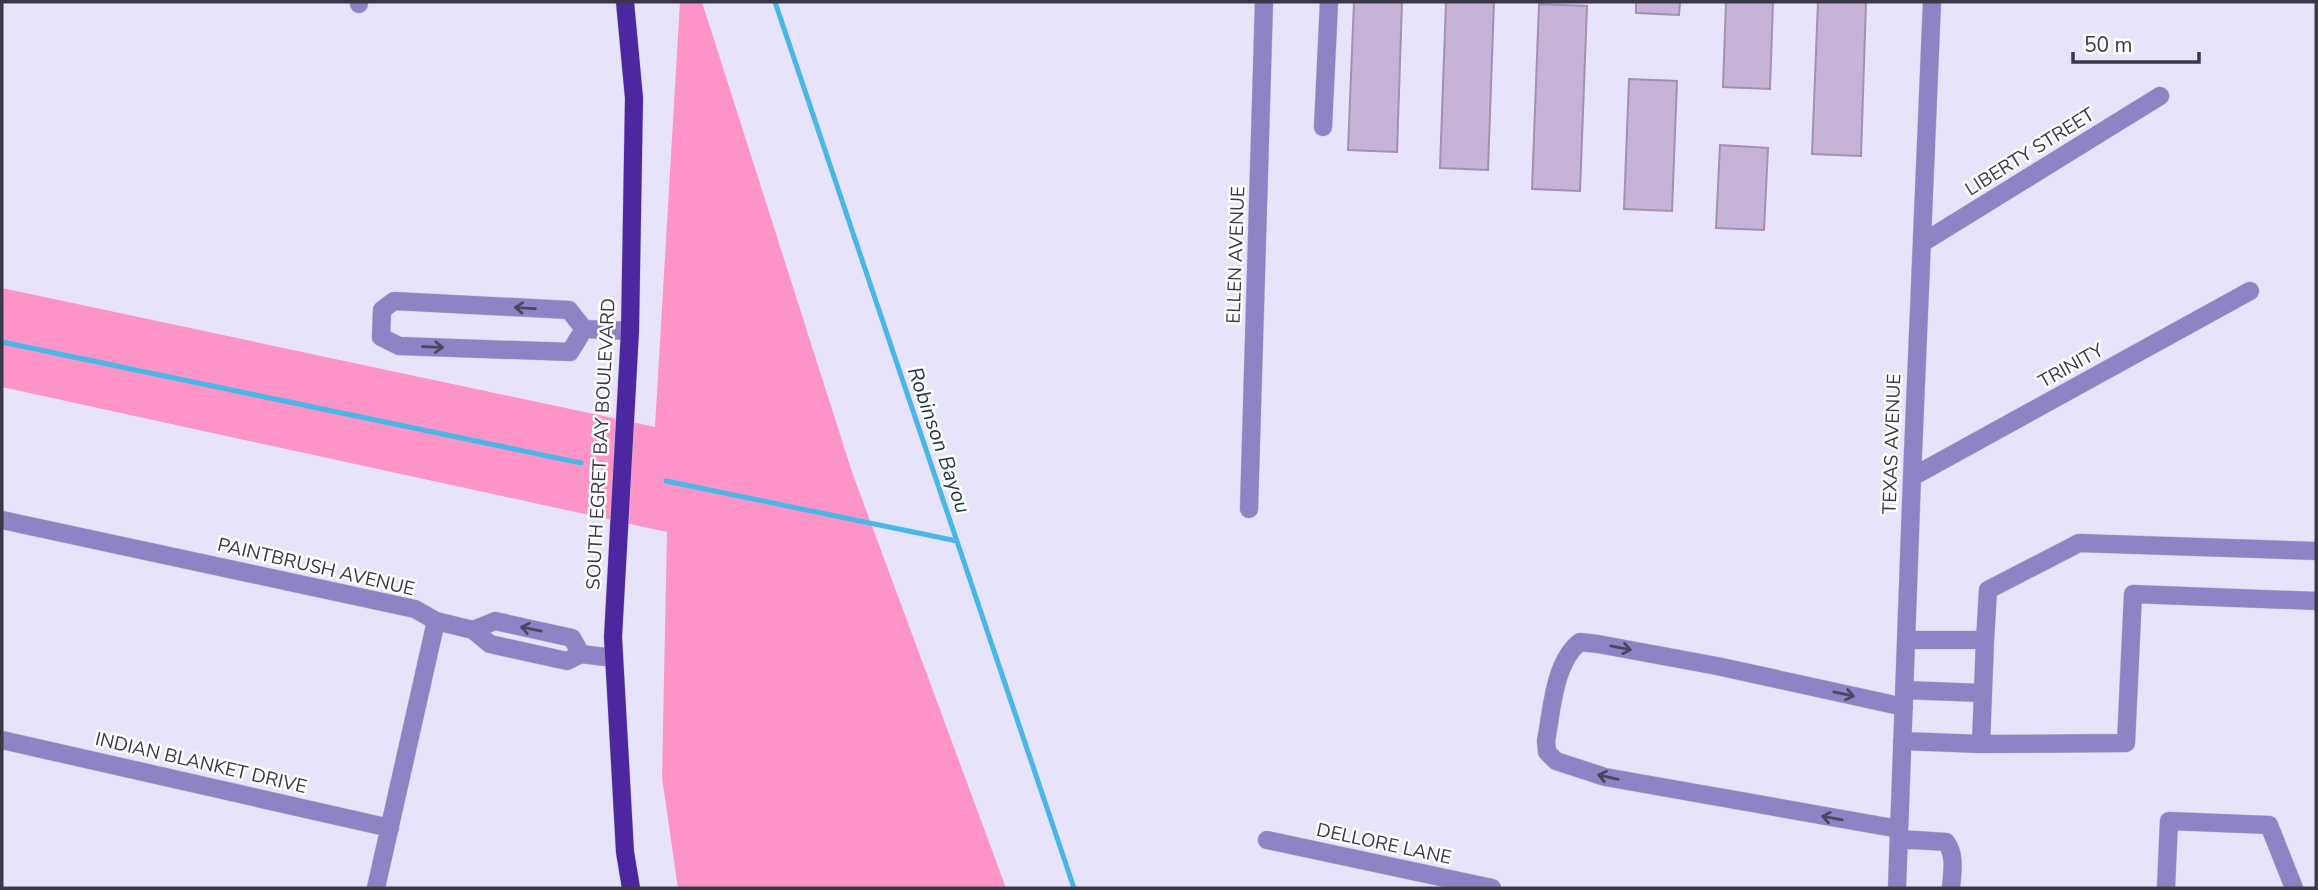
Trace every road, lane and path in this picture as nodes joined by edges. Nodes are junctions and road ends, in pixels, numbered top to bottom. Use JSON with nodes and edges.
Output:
{"nodes":[{"id":1,"x":625,"y":2,"type":"edge"},
{"id":2,"x":1264,"y":2,"type":"edge"},
{"id":3,"x":1329,"y":2,"type":"edge"},
{"id":4,"x":1932,"y":2,"type":"edge"},
{"id":5,"x":2160,"y":96,"type":"dead end"},
{"id":6,"x":1323,"y":127,"type":"dead end"},
{"id":7,"x":1922,"y":243,"type":"junction"},
{"id":8,"x":2250,"y":291,"type":"dead end"},
{"id":9,"x":584,"y":328,"type":"junction"},
{"id":10,"x":630,"y":331,"type":"junction"},
{"id":11,"x":1912,"y":477,"type":"junction"},
{"id":12,"x":1249,"y":509,"type":"dead end"},
{"id":13,"x":2,"y":520,"type":"edge"},
{"id":14,"x":2316,"y":551,"type":"edge"},
{"id":15,"x":2316,"y":601,"type":"edge"},
{"id":16,"x":436,"y":621,"type":"junction"},
{"id":17,"x":1906,"y":640,"type":"junction"},
{"id":18,"x":1985,"y":640,"type":"junction"},
{"id":19,"x":613,"y":658,"type":"junction"},
{"id":20,"x":1982,"y":693,"type":"junction"},
{"id":21,"x":1904,"y":698,"type":"junction"},
{"id":22,"x":2,"y":740,"type":"edge"},
{"id":23,"x":1902,"y":741,"type":"junction"},
{"id":24,"x":1981,"y":744,"type":"junction"},
{"id":25,"x":390,"y":828,"type":"junction"},
{"id":26,"x":1899,"y":834,"type":"junction"},
{"id":27,"x":1267,"y":840,"type":"dead end"},
{"id":28,"x":376,"y":888,"type":"edge"},
{"id":29,"x":631,"y":888,"type":"edge"},
{"id":30,"x":1492,"y":888,"type":"edge"},
{"id":31,"x":1897,"y":888,"type":"edge"},
{"id":32,"x":1951,"y":888,"type":"edge"},
{"id":33,"x":2166,"y":888,"type":"edge"},
{"id":34,"x":2294,"y":888,"type":"edge"}],
"edges":[{"from":1,"to":10,"type":"main road","name":"SOUTH EGRET BAY BOULEVARD"},
{"from":2,"to":12,"type":"street","name":"ELLEN AVENUE"},
{"from":3,"to":6,"type":"street"},
{"from":4,"to":7,"type":"street","name":"TEXAS AVENUE"},
{"from":5,"to":7,"type":"street","name":"LIBERTY STREET"},
{"from":7,"to":11,"type":"street","name":"TEXAS AVENUE"},
{"from":8,"to":11,"type":"street","name":"TRINITY"},
{"from":9,"to":9,"type":"street","one_way":true},
{"from":9,"to":10,"type":"street"},
{"from":10,"to":19,"type":"main road","name":"SOUTH EGRET BAY BOULEVARD"},
{"from":11,"to":17,"type":"street","name":"TEXAS AVENUE"},
{"from":13,"to":16,"type":"street","name":"PAINTBRUSH AVENUE"},
{"from":14,"to":18,"type":"street"},
{"from":15,"to":24,"type":"street"},
{"from":16,"to":19,"type":"street","name":"PAINTBRUSH AVENUE"},
{"from":16,"to":25,"type":"street"},
{"from":17,"to":18,"type":"street"},
{"from":17,"to":21,"type":"street","name":"TEXAS AVENUE"},
{"from":18,"to":20,"type":"street"},
{"from":19,"to":29,"type":"main road","name":"SOUTH EGRET BAY BOULEVARD"},
{"from":20,"to":21,"type":"street"},
{"from":20,"to":24,"type":"street"},
{"from":21,"to":23,"type":"street","name":"TEXAS AVENUE"},
{"from":26,"to":21,"type":"street","one_way":true},
{"from":22,"to":25,"type":"street","name":"INDIAN BLANKET DRIVE"},
{"from":23,"to":24,"type":"street"},
{"from":23,"to":26,"type":"street","name":"TEXAS AVENUE"},
{"from":25,"to":28,"type":"street"},
{"from":26,"to":31,"type":"street","name":"TEXAS AVENUE"},
{"from":26,"to":32,"type":"street"},
{"from":27,"to":30,"type":"street","name":"DELLORE LANE"},
{"from":33,"to":34,"type":"street"}]}
